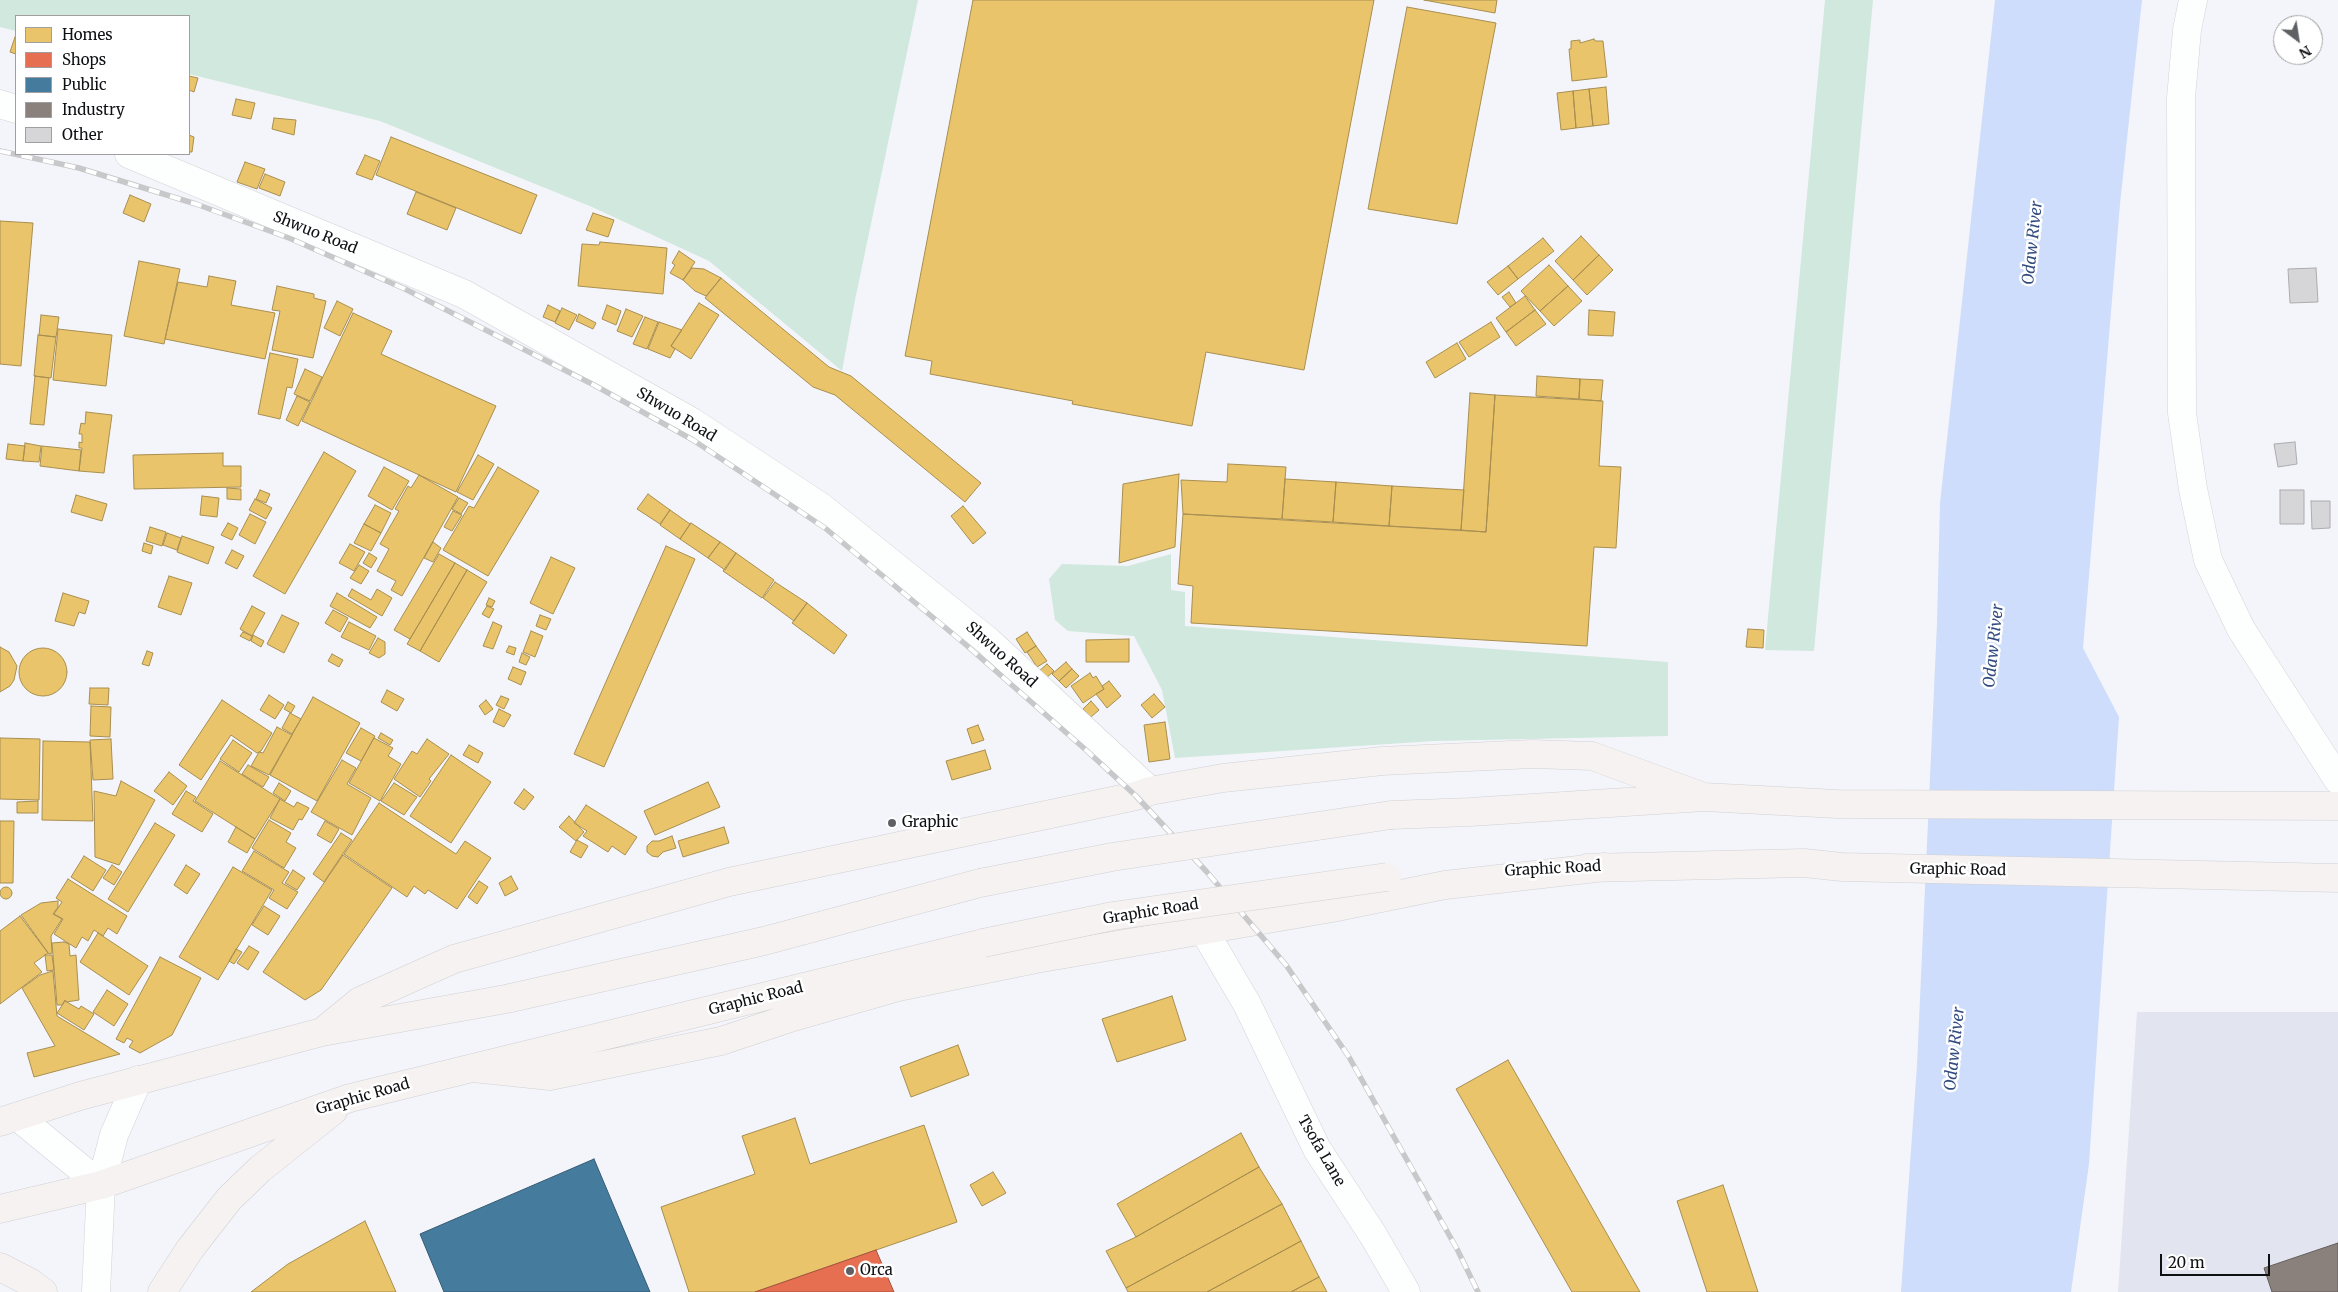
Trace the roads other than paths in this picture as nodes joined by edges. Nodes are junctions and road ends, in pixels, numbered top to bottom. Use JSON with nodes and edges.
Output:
{"nodes":[{"id":1,"x":2193,"y":0,"type":"edge"},
{"id":2,"x":0,"y":104,"type":"edge"},
{"id":3,"x":15,"y":109,"type":"edge"},
{"id":4,"x":131,"y":155,"type":"edge"},
{"id":5,"x":2338,"y":780,"type":"edge"},
{"id":6,"x":1150,"y":791,"type":"junction"},
{"id":7,"x":1704,"y":797,"type":"junction"},
{"id":8,"x":2338,"y":806,"type":"edge"},
{"id":9,"x":1605,"y":867,"type":"junction"},
{"id":10,"x":2338,"y":878,"type":"edge"},
{"id":11,"x":1203,"y":929,"type":"junction"},
{"id":12,"x":322,"y":1032,"type":"junction"},
{"id":13,"x":473,"y":1068,"type":"junction"},
{"id":14,"x":138,"y":1080,"type":"junction"},
{"id":15,"x":350,"y":1098,"type":"junction"},
{"id":16,"x":9,"y":1119,"type":"edge"},
{"id":17,"x":101,"y":1185,"type":"junction"},
{"id":18,"x":0,"y":1209,"type":"edge"},
{"id":19,"x":0,"y":1267,"type":"edge"},
{"id":20,"x":43,"y":1292,"type":"edge"},
{"id":21,"x":96,"y":1292,"type":"edge"},
{"id":22,"x":162,"y":1292,"type":"edge"},
{"id":23,"x":1406,"y":1292,"type":"edge"}],
"edges":[{"from":1,"to":5,"type":"street"},
{"from":2,"to":3,"type":"street"},
{"from":4,"to":6,"type":"street","name":"Shwuo Road"},
{"from":6,"to":7,"type":"main road"},
{"from":6,"to":12,"type":"main road"},
{"from":7,"to":8,"type":"main road"},
{"from":7,"to":12,"type":"main road","bridge":true},
{"from":9,"to":10,"type":"main road","name":"Graphic Road"},
{"from":9,"to":11,"type":"main road"},
{"from":9,"to":13,"type":"main road","name":"Graphic Road","bridge":true},
{"from":11,"to":13,"type":"main road"},
{"from":11,"to":23,"type":"street","name":"Tsofa Lane"},
{"from":12,"to":14,"type":"main road"},
{"from":13,"to":15,"type":"main road","name":"Graphic Road"},
{"from":14,"to":16,"type":"main road"},
{"from":14,"to":17,"type":"street"},
{"from":15,"to":17,"type":"main road","name":"Graphic Road"},
{"from":15,"to":22,"type":"main road"},
{"from":16,"to":17,"type":"street"},
{"from":17,"to":18,"type":"main road","name":"Graphic Road"},
{"from":17,"to":21,"type":"street"},
{"from":19,"to":20,"type":"main road"}]}
